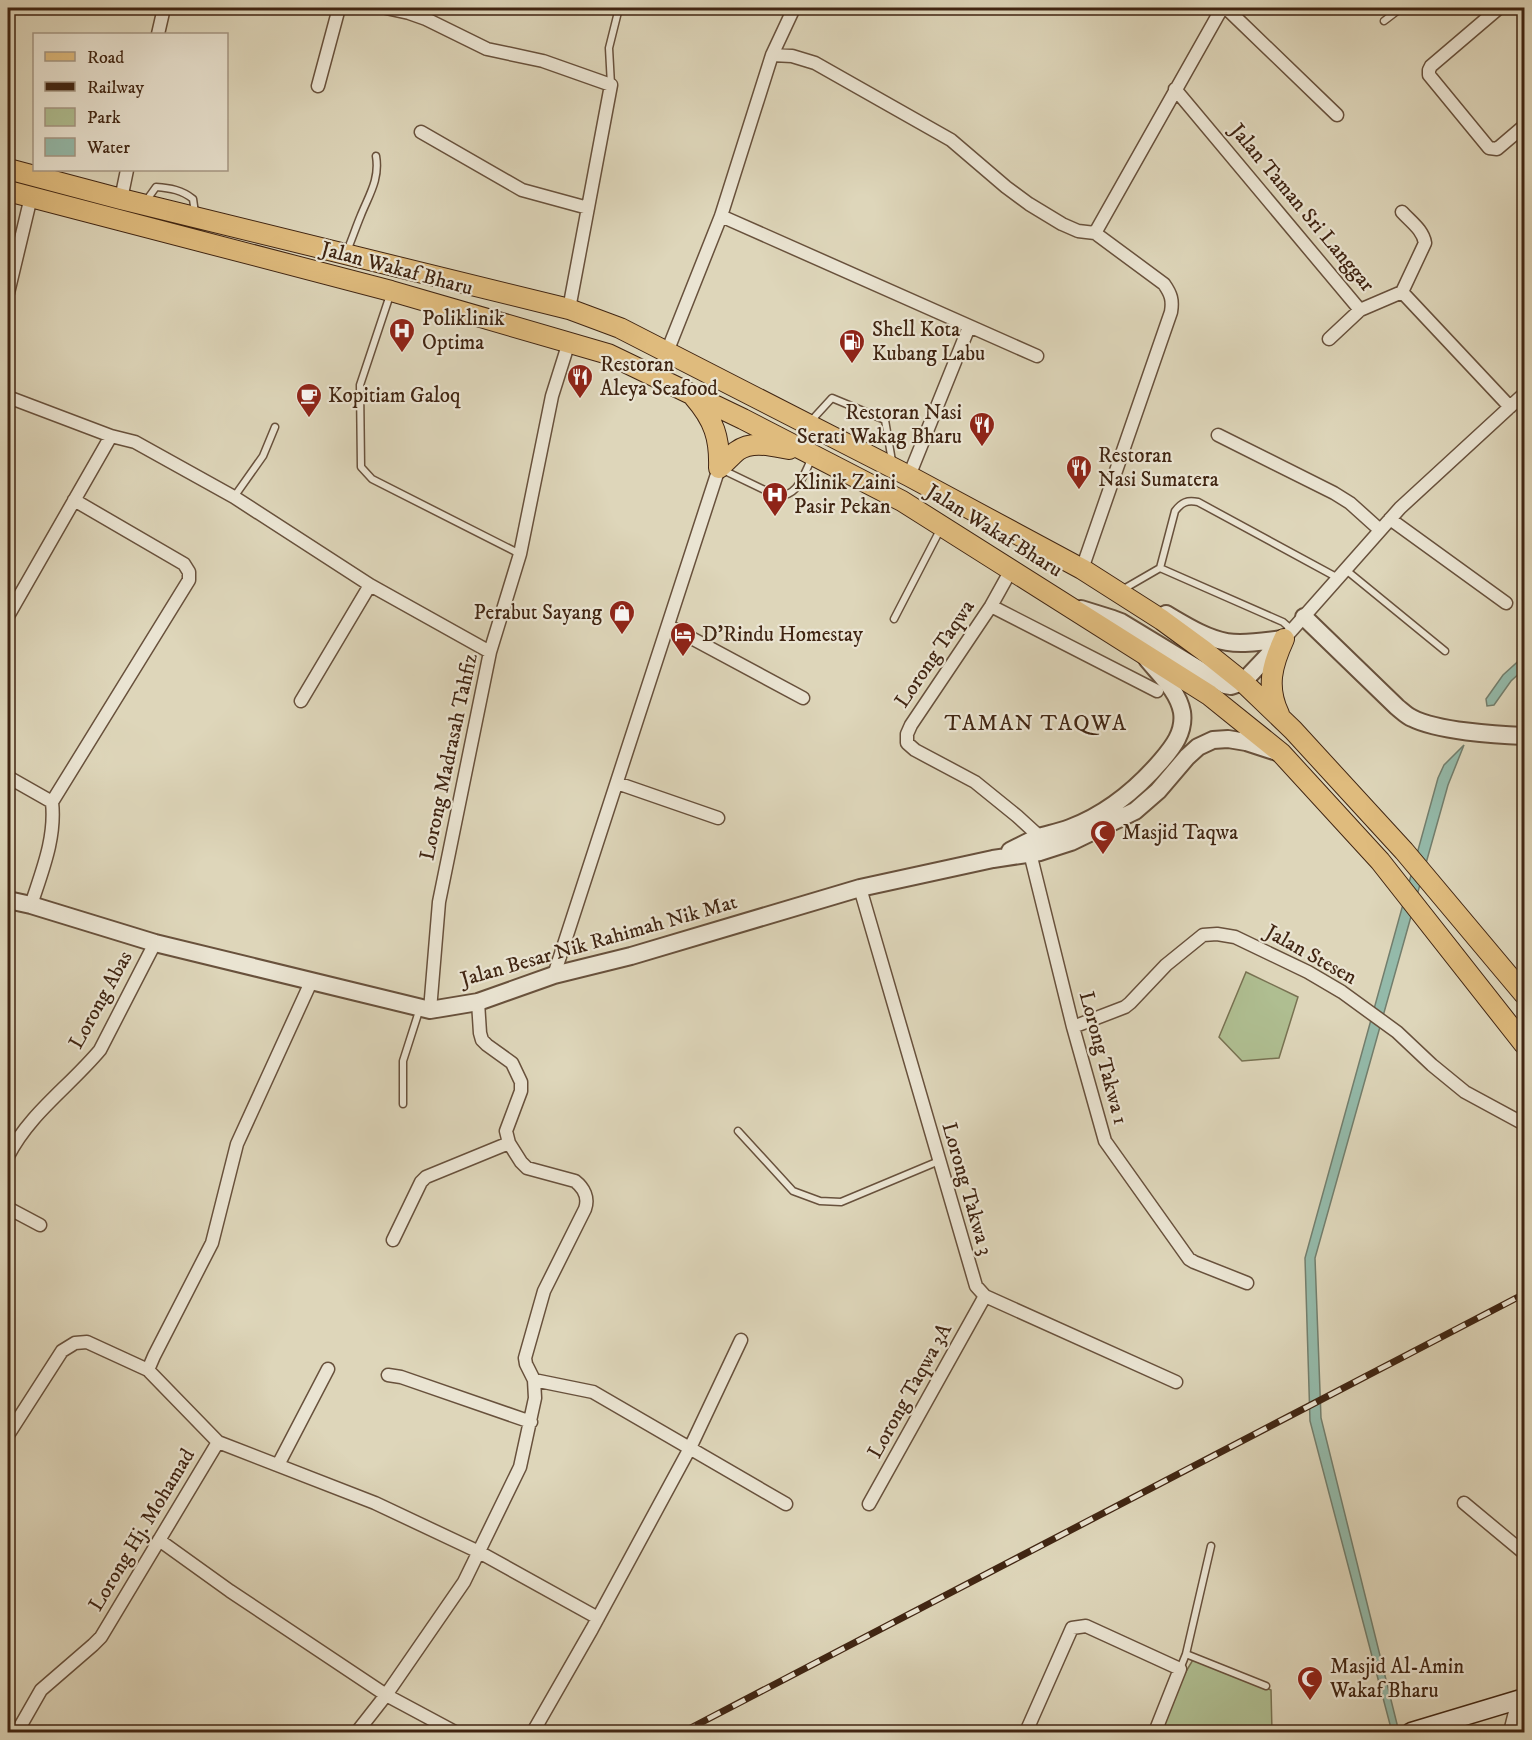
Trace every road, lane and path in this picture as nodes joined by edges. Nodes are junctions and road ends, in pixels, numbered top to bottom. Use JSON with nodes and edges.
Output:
{"nodes":[{"id":1,"x":164,"y":8,"type":"edge"},
{"id":2,"x":339,"y":8,"type":"edge"},
{"id":3,"x":386,"y":8,"type":"edge"},
{"id":4,"x":620,"y":8,"type":"edge"},
{"id":5,"x":794,"y":8,"type":"edge"},
{"id":6,"x":1224,"y":8,"type":"edge"},
{"id":7,"x":1401,"y":8,"type":"edge"},
{"id":8,"x":1499,"y":8,"type":"edge"},
{"id":9,"x":1384,"y":21,"type":"dead end"},
{"id":10,"x":158,"y":33,"type":"edge"},
{"id":11,"x":772,"y":55,"type":"junction"},
{"id":12,"x":611,"y":85,"type":"junction"},
{"id":13,"x":318,"y":86,"type":"dead end"},
{"id":14,"x":1175,"y":89,"type":"junction"},
{"id":15,"x":1336,"y":115,"type":"dead end"},
{"id":16,"x":1524,"y":126,"type":"edge"},
{"id":17,"x":421,"y":132,"type":"dead end"},
{"id":18,"x":376,"y":156,"type":"dead end"},
{"id":19,"x":8,"y":169,"type":"edge"},
{"id":20,"x":127,"y":171,"type":"edge"},
{"id":21,"x":8,"y":191,"type":"edge"},
{"id":22,"x":31,"y":197,"type":"junction"},
{"id":23,"x":121,"y":199,"type":"junction"},
{"id":24,"x":588,"y":208,"type":"junction"},
{"id":25,"x":1402,"y":212,"type":"dead end"},
{"id":26,"x":721,"y":216,"type":"junction"},
{"id":27,"x":1095,"y":233,"type":"junction"},
{"id":28,"x":346,"y":254,"type":"junction"},
{"id":29,"x":391,"y":291,"type":"junction"},
{"id":30,"x":8,"y":292,"type":"edge"},
{"id":31,"x":1402,"y":292,"type":"junction"},
{"id":32,"x":569,"y":309,"type":"junction"},
{"id":33,"x":1360,"y":310,"type":"junction"},
{"id":34,"x":969,"y":327,"type":"junction"},
{"id":35,"x":1329,"y":339,"type":"dead end"},
{"id":36,"x":569,"y":342,"type":"junction"},
{"id":37,"x":668,"y":352,"type":"junction"},
{"id":38,"x":1037,"y":356,"type":"dead end"},
{"id":39,"x":692,"y":395,"type":"junction"},
{"id":40,"x":8,"y":397,"type":"edge"},
{"id":41,"x":1523,"y":398,"type":"edge"},
{"id":42,"x":1510,"y":407,"type":"junction"},
{"id":43,"x":808,"y":424,"type":"junction"},
{"id":44,"x":275,"y":427,"type":"dead end"},
{"id":45,"x":1218,"y":435,"type":"dead end"},
{"id":46,"x":111,"y":436,"type":"junction"},
{"id":47,"x":814,"y":455,"type":"junction"},
{"id":48,"x":719,"y":468,"type":"junction"},
{"id":49,"x":901,"y":472,"type":"junction"},
{"id":50,"x":234,"y":496,"type":"junction"},
{"id":51,"x":74,"y":500,"type":"junction"},
{"id":52,"x":1390,"y":519,"type":"junction"},
{"id":53,"x":942,"y":526,"type":"junction"},
{"id":54,"x":1380,"y":530,"type":"junction"},
{"id":55,"x":520,"y":554,"type":"junction"},
{"id":56,"x":1160,"y":568,"type":"junction"},
{"id":57,"x":1082,"y":569,"type":"junction"},
{"id":58,"x":1011,"y":570,"type":"junction"},
{"id":59,"x":1341,"y":574,"type":"junction"},
{"id":60,"x":370,"y":585,"type":"junction"},
{"id":61,"x":1119,"y":591,"type":"junction"},
{"id":62,"x":1506,"y":603,"type":"dead end"},
{"id":63,"x":991,"y":606,"type":"junction"},
{"id":64,"x":1070,"y":606,"type":"junction"},
{"id":65,"x":8,"y":616,"type":"edge"},
{"id":66,"x":1304,"y":617,"type":"junction"},
{"id":67,"x":894,"y":619,"type":"dead end"},
{"id":68,"x":669,"y":626,"type":"junction"},
{"id":69,"x":1288,"y":634,"type":"junction"},
{"id":70,"x":1138,"y":650,"type":"junction"},
{"id":71,"x":1445,"y":651,"type":"dead end"},
{"id":72,"x":490,"y":652,"type":"junction"},
{"id":73,"x":1243,"y":682,"type":"junction"},
{"id":74,"x":1157,"y":690,"type":"dead end"},
{"id":75,"x":802,"y":698,"type":"dead end"},
{"id":76,"x":301,"y":701,"type":"dead end"},
{"id":77,"x":1282,"y":719,"type":"junction"},
{"id":78,"x":1524,"y":736,"type":"edge"},
{"id":79,"x":1281,"y":753,"type":"junction"},
{"id":80,"x":8,"y":777,"type":"edge"},
{"id":81,"x":617,"y":783,"type":"junction"},
{"id":82,"x":52,"y":802,"type":"junction"},
{"id":83,"x":718,"y":818,"type":"dead end"},
{"id":84,"x":1040,"y":837,"type":"junction"},
{"id":85,"x":1030,"y":854,"type":"junction"},
{"id":86,"x":993,"y":859,"type":"junction"},
{"id":87,"x":860,"y":888,"type":"junction"},
{"id":88,"x":8,"y":900,"type":"edge"},
{"id":89,"x":31,"y":905,"type":"junction"},
{"id":90,"x":155,"y":943,"type":"junction"},
{"id":91,"x":554,"y":975,"type":"junction"},
{"id":92,"x":311,"y":981,"type":"junction"},
{"id":93,"x":1524,"y":994,"type":"edge"},
{"id":94,"x":478,"y":1002,"type":"junction"},
{"id":95,"x":425,"y":1009,"type":"junction"},
{"id":96,"x":1072,"y":1027,"type":"junction"},
{"id":97,"x":1524,"y":1044,"type":"edge"},
{"id":98,"x":403,"y":1104,"type":"dead end"},
{"id":99,"x":1524,"y":1124,"type":"edge"},
{"id":100,"x":738,"y":1131,"type":"dead end"},
{"id":101,"x":509,"y":1143,"type":"junction"},
{"id":102,"x":8,"y":1156,"type":"edge"},
{"id":103,"x":939,"y":1161,"type":"junction"},
{"id":104,"x":8,"y":1208,"type":"edge"},
{"id":105,"x":40,"y":1225,"type":"dead end"},
{"id":106,"x":393,"y":1240,"type":"dead end"},
{"id":107,"x":1247,"y":1283,"type":"dead end"},
{"id":108,"x":986,"y":1296,"type":"junction"},
{"id":109,"x":741,"y":1340,"type":"dead end"},
{"id":110,"x":148,"y":1370,"type":"junction"},
{"id":111,"x":328,"y":1370,"type":"dead end"},
{"id":112,"x":388,"y":1375,"type":"dead end"},
{"id":113,"x":534,"y":1380,"type":"junction"},
{"id":114,"x":1176,"y":1382,"type":"dead end"},
{"id":115,"x":531,"y":1422,"type":"junction"},
{"id":116,"x":8,"y":1435,"type":"edge"},
{"id":117,"x":218,"y":1442,"type":"junction"},
{"id":118,"x":690,"y":1448,"type":"junction"},
{"id":119,"x":278,"y":1465,"type":"junction"},
{"id":120,"x":1464,"y":1503,"type":"dead end"},
{"id":121,"x":786,"y":1504,"type":"dead end"},
{"id":122,"x":869,"y":1504,"type":"dead end"},
{"id":123,"x":159,"y":1540,"type":"junction"},
{"id":124,"x":1211,"y":1545,"type":"dead end"},
{"id":125,"x":479,"y":1551,"type":"junction"},
{"id":126,"x":1524,"y":1553,"type":"edge"},
{"id":127,"x":598,"y":1618,"type":"junction"},
{"id":128,"x":1186,"y":1654,"type":"junction"},
{"id":129,"x":1180,"y":1669,"type":"junction"},
{"id":130,"x":1266,"y":1686,"type":"dead end"},
{"id":131,"x":386,"y":1695,"type":"junction"},
{"id":132,"x":1521,"y":1699,"type":"edge"},
{"id":133,"x":17,"y":1732,"type":"edge"},
{"id":134,"x":357,"y":1732,"type":"edge"},
{"id":135,"x":455,"y":1732,"type":"edge"},
{"id":136,"x":533,"y":1732,"type":"edge"},
{"id":137,"x":1026,"y":1732,"type":"edge"},
{"id":138,"x":1155,"y":1732,"type":"edge"},
{"id":139,"x":1411,"y":1732,"type":"edge"},
{"id":140,"x":1510,"y":1732,"type":"edge"}],
"edges":[{"from":1,"to":10,"type":"street"},
{"from":2,"to":13,"type":"street"},
{"from":3,"to":12,"type":"street"},
{"from":4,"to":12,"type":"lane"},
{"from":5,"to":11,"type":"street"},
{"from":6,"to":14,"type":"street"},
{"from":6,"to":15,"type":"street"},
{"from":7,"to":9,"type":"lane"},
{"from":8,"to":16,"type":"street"},
{"from":11,"to":26,"type":"street"},
{"from":11,"to":27,"type":"street"},
{"from":12,"to":24,"type":"street"},
{"from":14,"to":27,"type":"street"},
{"from":14,"to":33,"type":"street","name":"Jalan Taman Sri Langgar"},
{"from":17,"to":24,"type":"street"},
{"from":18,"to":28,"type":"lane"},
{"from":19,"to":23,"type":"main road","name":"Jalan Wakaf Bharu"},
{"from":20,"to":23,"type":"street"},
{"from":21,"to":22,"type":"main road","name":"Jalan Wakaf Bharu"},
{"from":22,"to":29,"type":"main road","name":"Jalan Wakaf Bharu"},
{"from":22,"to":30,"type":"street"},
{"from":23,"to":28,"type":"main road","name":"Jalan Wakaf Bharu"},
{"from":24,"to":32,"type":"street"},
{"from":25,"to":31,"type":"street"},
{"from":26,"to":34,"type":"street"},
{"from":26,"to":37,"type":"street"},
{"from":27,"to":57,"type":"street"},
{"from":28,"to":32,"type":"main road","name":"Jalan Wakaf Bharu"},
{"from":29,"to":36,"type":"main road","name":"Jalan Wakaf Bharu"},
{"from":29,"to":55,"type":"lane"},
{"from":31,"to":33,"type":"street","name":"Jalan Taman Sri Langgar"},
{"from":31,"to":42,"type":"street","name":"Jalan Taman Sri Langgar"},
{"from":32,"to":37,"type":"main road","name":"Jalan Wakaf Bharu"},
{"from":33,"to":35,"type":"street"},
{"from":34,"to":38,"type":"street"},
{"from":34,"to":49,"type":"street"},
{"from":36,"to":39,"type":"main road","name":"Jalan Wakaf Bharu"},
{"from":36,"to":55,"type":"street","name":"Lorong Madrasah Tahfiz"},
{"from":37,"to":43,"type":"main road","name":"Jalan Wakaf Bharu"},
{"from":39,"to":47,"type":"main road","name":"Jalan Wakaf Bharu"},
{"from":39,"to":48,"type":"main road"},
{"from":40,"to":46,"type":"street"},
{"from":41,"to":42,"type":"street"},
{"from":42,"to":52,"type":"street"},
{"from":43,"to":49,"type":"main road","name":"Jalan Wakaf Bharu"},
{"from":43,"to":49,"type":"lane"},
{"from":44,"to":50,"type":"lane"},
{"from":45,"to":54,"type":"street"},
{"from":46,"to":50,"type":"street"},
{"from":46,"to":51,"type":"street"},
{"from":47,"to":48,"type":"main road"},
{"from":47,"to":48,"type":"lane"},
{"from":47,"to":53,"type":"main road","name":"Jalan Wakaf Bharu"},
{"from":48,"to":68,"type":"street"},
{"from":49,"to":57,"type":"main road","name":"Jalan Wakaf Bharu"},
{"from":50,"to":60,"type":"street"},
{"from":51,"to":65,"type":"street"},
{"from":51,"to":82,"type":"street"},
{"from":52,"to":54,"type":"street"},
{"from":52,"to":62,"type":"street"},
{"from":53,"to":58,"type":"main road","name":"Jalan Wakaf Bharu"},
{"from":53,"to":67,"type":"lane"},
{"from":54,"to":59,"type":"street"},
{"from":55,"to":72,"type":"street","name":"Lorong Madrasah Tahfiz"},
{"from":56,"to":59,"type":"lane"},
{"from":56,"to":61,"type":"lane"},
{"from":56,"to":69,"type":"lane"},
{"from":57,"to":61,"type":"main road","name":"Jalan Wakaf Bharu"},
{"from":58,"to":63,"type":"street","name":"Lorong Taqwa"},
{"from":58,"to":64,"type":"main road","name":"Jalan Wakaf Bharu"},
{"from":59,"to":66,"type":"street"},
{"from":59,"to":71,"type":"lane"},
{"from":60,"to":72,"type":"street"},
{"from":60,"to":76,"type":"street"},
{"from":61,"to":69,"type":"street","name":"Jalan Wakaf Bharu"},
{"from":61,"to":73,"type":"main road","name":"Jalan Wakaf Bharu"},
{"from":63,"to":74,"type":"street"},
{"from":63,"to":84,"type":"street","name":"Lorong Taqwa"},
{"from":64,"to":70,"type":"main road","name":"Jalan Wakaf Bharu"},
{"from":64,"to":73,"type":"street"},
{"from":66,"to":69,"type":"street"},
{"from":66,"to":78,"type":"street"},
{"from":68,"to":75,"type":"street"},
{"from":68,"to":81,"type":"street"},
{"from":69,"to":73,"type":"street"},
{"from":69,"to":77,"type":"main road"},
{"from":70,"to":79,"type":"main road","name":"Jalan Wakaf Bharu"},
{"from":70,"to":84,"type":"street","name":"Jalan Besar Nik Rahimah Nik Mat"},
{"from":72,"to":95,"type":"street","name":"Lorong Madrasah Tahfiz"},
{"from":73,"to":77,"type":"main road","name":"Jalan Wakaf Bharu"},
{"from":77,"to":93,"type":"main road","name":"Jalan Wakaf Bharu"},
{"from":79,"to":85,"type":"street","name":"Jalan Besar Nik Rahimah Nik Mat"},
{"from":79,"to":97,"type":"main road","name":"Jalan Wakaf Bharu"},
{"from":80,"to":82,"type":"street"},
{"from":81,"to":83,"type":"street"},
{"from":81,"to":91,"type":"street"},
{"from":82,"to":89,"type":"street"},
{"from":84,"to":86,"type":"street","name":"Jalan Besar Nik Rahimah Nik Mat"},
{"from":85,"to":86,"type":"street","name":"Jalan Besar Nik Rahimah Nik Mat"},
{"from":85,"to":96,"type":"street","name":"Lorong Takwa 1"},
{"from":86,"to":87,"type":"street","name":"Jalan Besar Nik Rahimah Nik Mat"},
{"from":87,"to":91,"type":"street","name":"Jalan Besar Nik Rahimah Nik Mat"},
{"from":87,"to":103,"type":"street","name":"Lorong Takwa 3"},
{"from":88,"to":89,"type":"street","name":"Jalan Besar Nik Rahimah Nik Mat"},
{"from":89,"to":90,"type":"street","name":"Jalan Besar Nik Rahimah Nik Mat"},
{"from":90,"to":92,"type":"street","name":"Jalan Besar Nik Rahimah Nik Mat"},
{"from":90,"to":102,"type":"street","name":"Lorong Abas"},
{"from":91,"to":94,"type":"street","name":"Jalan Besar Nik Rahimah Nik Mat"},
{"from":92,"to":95,"type":"street","name":"Jalan Besar Nik Rahimah Nik Mat"},
{"from":92,"to":110,"type":"street"},
{"from":94,"to":95,"type":"street","name":"Jalan Besar Nik Rahimah Nik Mat"},
{"from":94,"to":101,"type":"street"},
{"from":95,"to":98,"type":"lane"},
{"from":96,"to":99,"type":"street","name":"Jalan Stesen"},
{"from":96,"to":107,"type":"street","name":"Lorong Takwa 1"},
{"from":100,"to":103,"type":"lane"},
{"from":101,"to":106,"type":"street"},
{"from":101,"to":113,"type":"street"},
{"from":103,"to":108,"type":"street","name":"Lorong Takwa 3"},
{"from":104,"to":105,"type":"street"},
{"from":108,"to":114,"type":"street"},
{"from":108,"to":122,"type":"street","name":"Lorong Taqwa 3A"},
{"from":109,"to":118,"type":"street"},
{"from":110,"to":116,"type":"street"},
{"from":110,"to":117,"type":"street","name":"Lorong Hj. Mohamad"},
{"from":111,"to":119,"type":"street"},
{"from":112,"to":115,"type":"street"},
{"from":113,"to":115,"type":"street"},
{"from":113,"to":118,"type":"street"},
{"from":115,"to":125,"type":"street"},
{"from":117,"to":119,"type":"street"},
{"from":117,"to":123,"type":"street","name":"Lorong Hj. Mohamad"},
{"from":118,"to":121,"type":"street"},
{"from":118,"to":127,"type":"street"},
{"from":119,"to":125,"type":"street"},
{"from":120,"to":126,"type":"street"},
{"from":123,"to":131,"type":"street"},
{"from":123,"to":133,"type":"street","name":"Lorong Hj. Mohamad"},
{"from":124,"to":128,"type":"lane"},
{"from":125,"to":127,"type":"street"},
{"from":125,"to":131,"type":"street"},
{"from":127,"to":136,"type":"street"},
{"from":128,"to":129,"type":"lane"},
{"from":128,"to":130,"type":"lane"},
{"from":129,"to":137,"type":"street"},
{"from":129,"to":138,"type":"street"},
{"from":131,"to":134,"type":"street"},
{"from":131,"to":135,"type":"street"},
{"from":132,"to":139,"type":"main road"},
{"from":132,"to":140,"type":"street"}]}
